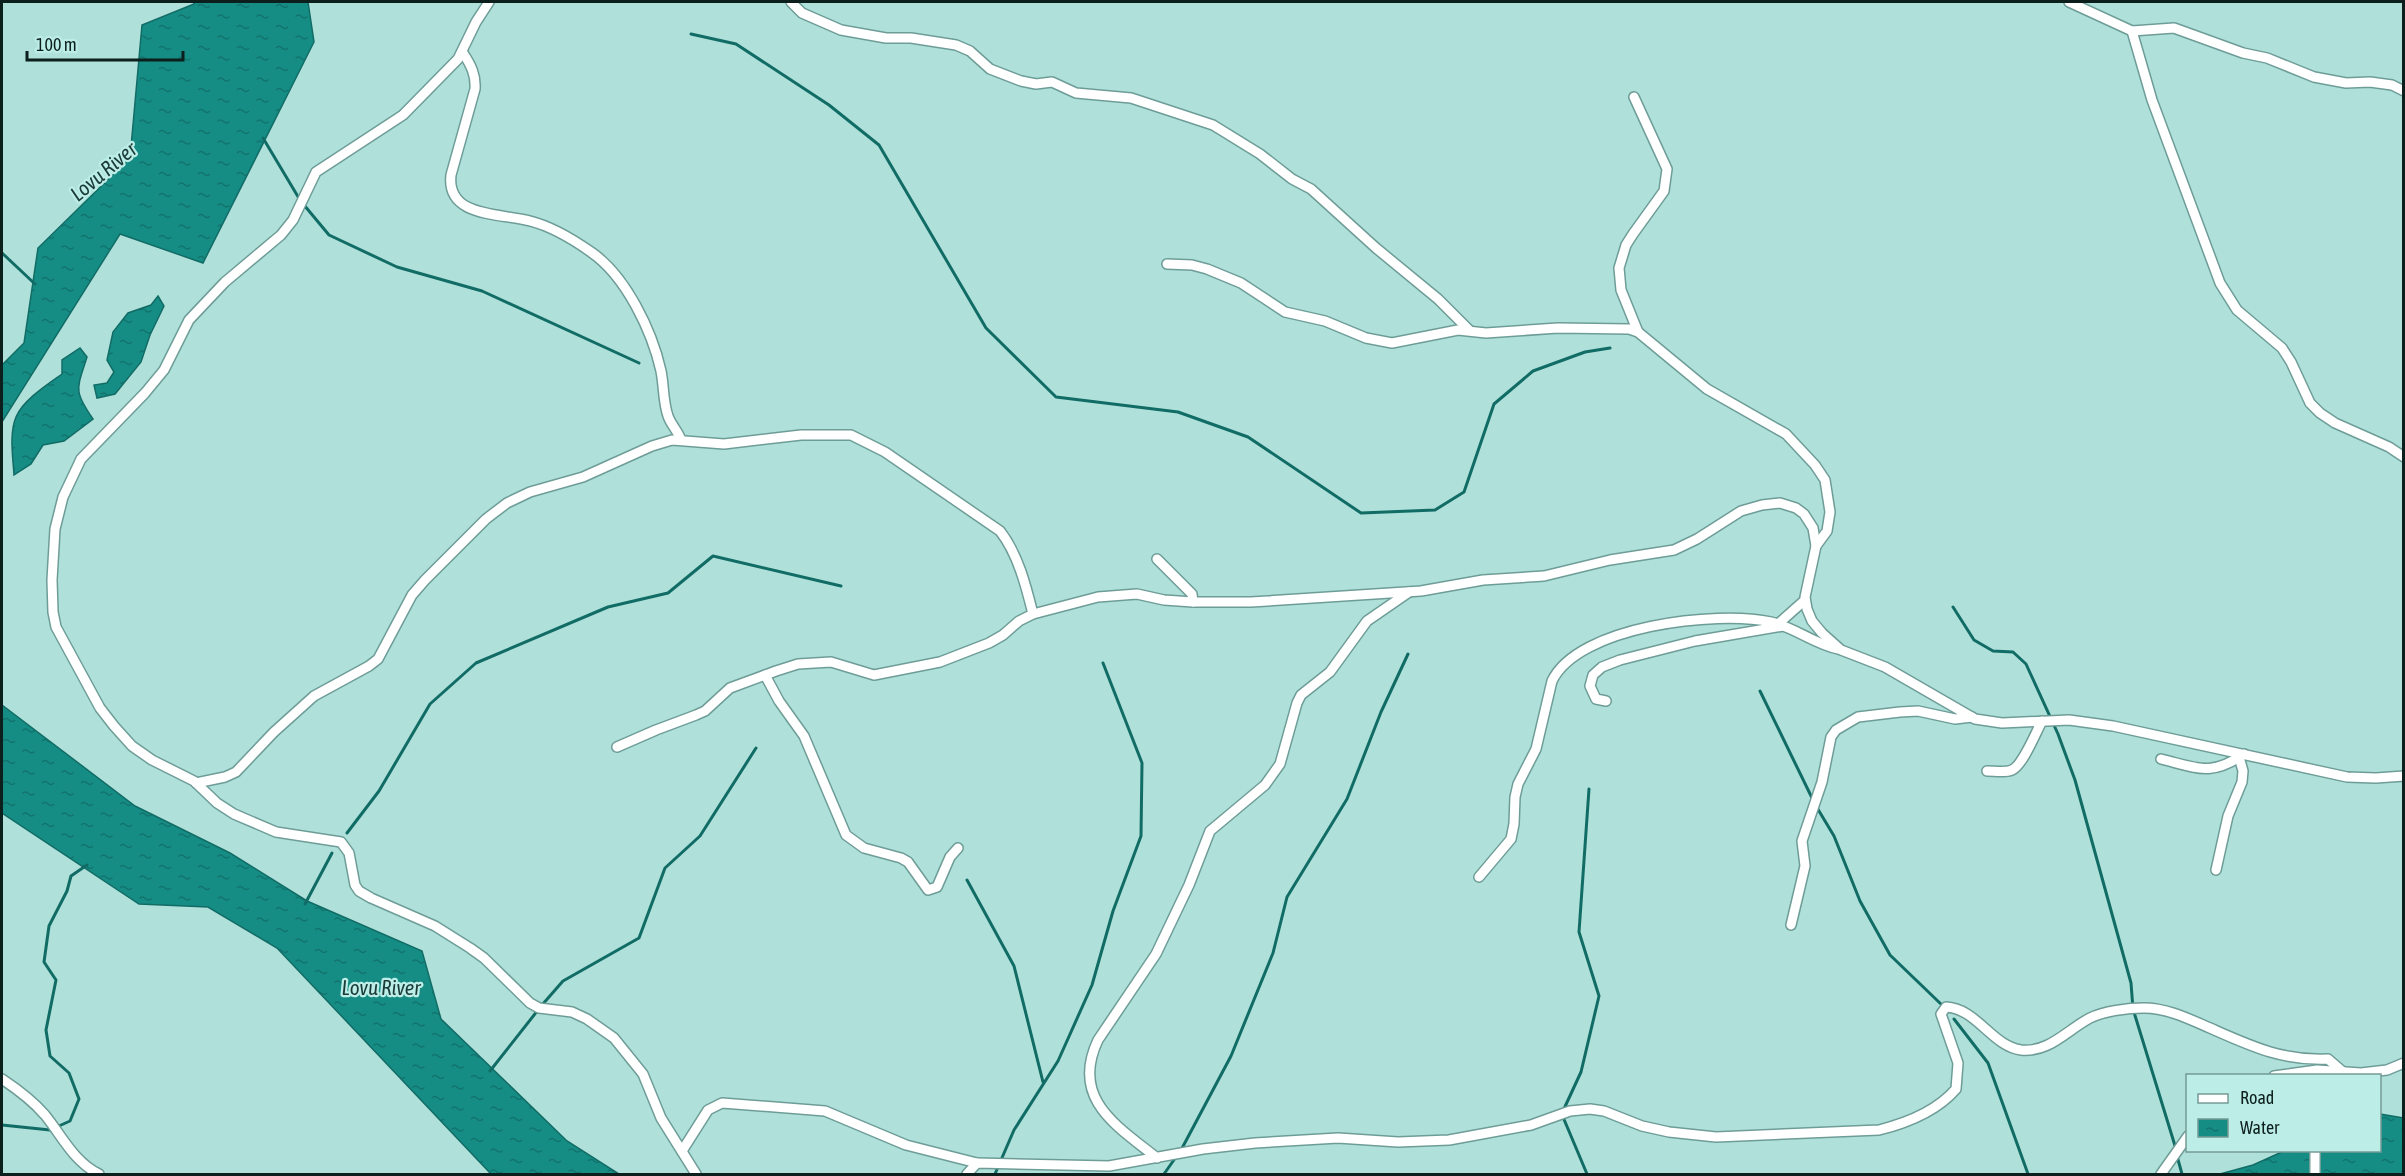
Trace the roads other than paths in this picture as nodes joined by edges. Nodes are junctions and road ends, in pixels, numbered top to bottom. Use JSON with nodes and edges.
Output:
{"nodes":[{"id":1,"x":489,"y":2,"type":"edge"},
{"id":2,"x":791,"y":2,"type":"edge"},
{"id":3,"x":2069,"y":2,"type":"edge"},
{"id":4,"x":2132,"y":31,"type":"junction"},
{"id":5,"x":463,"y":53,"type":"junction"},
{"id":6,"x":2403,"y":91,"type":"edge"},
{"id":7,"x":1634,"y":97,"type":"dead end"},
{"id":8,"x":1167,"y":264,"type":"dead end"},
{"id":9,"x":1468,"y":330,"type":"junction"},
{"id":10,"x":1638,"y":332,"type":"junction"},
{"id":11,"x":681,"y":440,"type":"junction"},
{"id":12,"x":2403,"y":457,"type":"edge"},
{"id":13,"x":1816,"y":546,"type":"junction"},
{"id":14,"x":1157,"y":559,"type":"dead end"},
{"id":15,"x":1409,"y":592,"type":"junction"},
{"id":16,"x":1805,"y":600,"type":"junction"},
{"id":17,"x":1193,"y":602,"type":"junction"},
{"id":18,"x":1033,"y":614,"type":"junction"},
{"id":19,"x":1780,"y":625,"type":"junction"},
{"id":20,"x":1841,"y":650,"type":"junction"},
{"id":21,"x":765,"y":675,"type":"junction"},
{"id":22,"x":1606,"y":701,"type":"dead end"},
{"id":23,"x":1972,"y":717,"type":"junction"},
{"id":24,"x":2042,"y":721,"type":"junction"},
{"id":25,"x":617,"y":747,"type":"dead end"},
{"id":26,"x":2242,"y":755,"type":"junction"},
{"id":27,"x":2161,"y":759,"type":"dead end"},
{"id":28,"x":1987,"y":771,"type":"dead end"},
{"id":29,"x":2403,"y":776,"type":"edge"},
{"id":30,"x":196,"y":783,"type":"junction"},
{"id":31,"x":958,"y":848,"type":"dead end"},
{"id":32,"x":2216,"y":870,"type":"dead end"},
{"id":33,"x":1479,"y":877,"type":"dead end"},
{"id":34,"x":1791,"y":925,"type":"dead end"},
{"id":35,"x":2403,"y":1064,"type":"edge"},
{"id":36,"x":2288,"y":1074,"type":"edge"},
{"id":37,"x":2342,"y":1074,"type":"edge"},
{"id":38,"x":2,"y":1079,"type":"edge"},
{"id":39,"x":2186,"y":1137,"type":"edge"},
{"id":40,"x":682,"y":1151,"type":"junction"},
{"id":41,"x":2315,"y":1152,"type":"edge"},
{"id":42,"x":1157,"y":1158,"type":"junction"},
{"id":43,"x":977,"y":1163,"type":"junction"},
{"id":44,"x":99,"y":1174,"type":"edge"},
{"id":45,"x":696,"y":1174,"type":"edge"},
{"id":46,"x":967,"y":1174,"type":"edge"},
{"id":47,"x":2161,"y":1174,"type":"edge"},
{"id":48,"x":2315,"y":1174,"type":"edge"}],
"edges":[{"from":1,"to":5,"type":"street"},
{"from":2,"to":9,"type":"street"},
{"from":3,"to":4,"type":"street"},
{"from":4,"to":6,"type":"street"},
{"from":4,"to":12,"type":"street"},
{"from":5,"to":11,"type":"street"},
{"from":5,"to":30,"type":"street"},
{"from":7,"to":10,"type":"street"},
{"from":8,"to":9,"type":"street"},
{"from":9,"to":10,"type":"street"},
{"from":10,"to":13,"type":"street"},
{"from":11,"to":18,"type":"street"},
{"from":11,"to":30,"type":"street"},
{"from":13,"to":15,"type":"street"},
{"from":13,"to":16,"type":"street"},
{"from":14,"to":17,"type":"street"},
{"from":15,"to":17,"type":"street"},
{"from":15,"to":42,"type":"street"},
{"from":16,"to":19,"type":"street"},
{"from":16,"to":20,"type":"street"},
{"from":17,"to":18,"type":"street"},
{"from":18,"to":21,"type":"street"},
{"from":19,"to":20,"type":"street"},
{"from":19,"to":22,"type":"street"},
{"from":19,"to":33,"type":"street"},
{"from":20,"to":23,"type":"street"},
{"from":21,"to":25,"type":"street"},
{"from":21,"to":31,"type":"street"},
{"from":23,"to":24,"type":"street"},
{"from":23,"to":34,"type":"street"},
{"from":24,"to":26,"type":"street"},
{"from":24,"to":28,"type":"street"},
{"from":26,"to":27,"type":"street"},
{"from":26,"to":29,"type":"street"},
{"from":26,"to":32,"type":"street"},
{"from":30,"to":40,"type":"street"},
{"from":35,"to":37,"type":"street"},
{"from":36,"to":37,"type":"street"},
{"from":37,"to":42,"type":"street"},
{"from":38,"to":44,"type":"street"},
{"from":39,"to":47,"type":"street"},
{"from":40,"to":43,"type":"street"},
{"from":40,"to":45,"type":"street"},
{"from":41,"to":48,"type":"street"},
{"from":42,"to":43,"type":"street"},
{"from":43,"to":46,"type":"street"}]}
